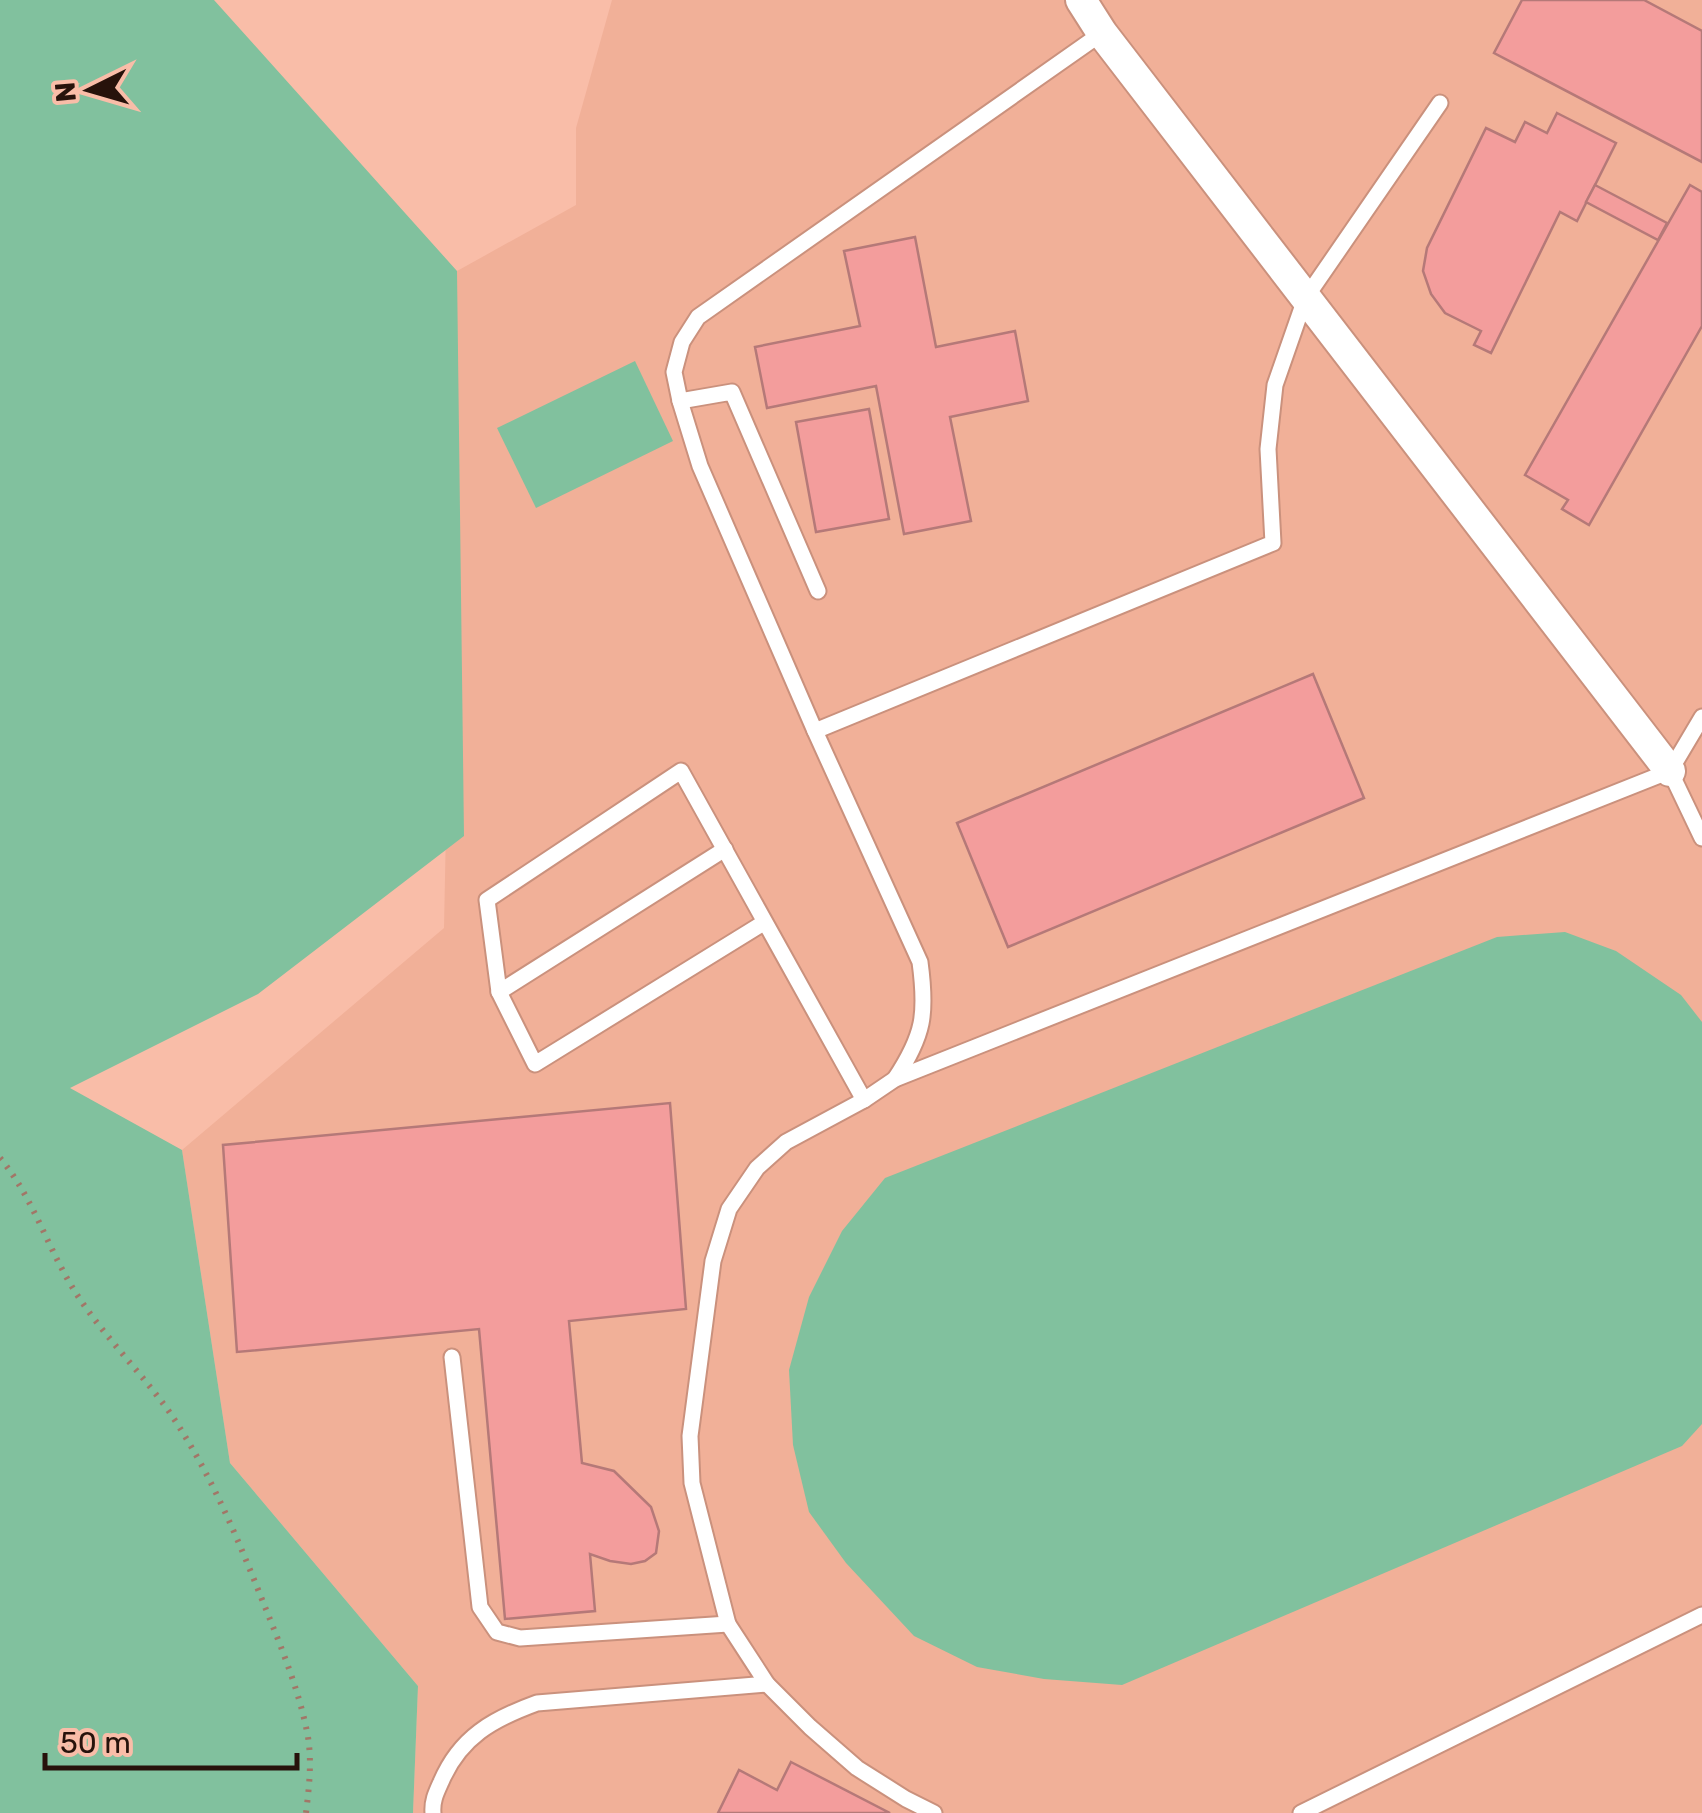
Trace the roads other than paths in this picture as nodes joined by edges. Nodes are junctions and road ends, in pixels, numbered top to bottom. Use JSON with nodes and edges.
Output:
{"nodes":[{"id":1,"x":1081,"y":0,"type":"edge"},
{"id":2,"x":1102,"y":34,"type":"junction"},
{"id":3,"x":1440,"y":103,"type":"dead end"},
{"id":4,"x":1305,"y":299,"type":"junction"},
{"id":5,"x":680,"y":401,"type":"junction"},
{"id":6,"x":818,"y":591,"type":"dead end"},
{"id":7,"x":1702,"y":717,"type":"edge"},
{"id":8,"x":815,"y":731,"type":"junction"},
{"id":9,"x":1670,"y":771,"type":"junction"},
{"id":10,"x":1702,"y":838,"type":"edge"},
{"id":11,"x":725,"y":850,"type":"junction"},
{"id":12,"x":765,"y":922,"type":"junction"},
{"id":13,"x":499,"y":992,"type":"junction"},
{"id":14,"x":896,"y":1079,"type":"junction"},
{"id":15,"x":864,"y":1100,"type":"junction"},
{"id":16,"x":452,"y":1357,"type":"dead end"},
{"id":17,"x":1702,"y":1616,"type":"edge"},
{"id":18,"x":728,"y":1624,"type":"junction"},
{"id":19,"x":768,"y":1684,"type":"junction"},
{"id":20,"x":432,"y":1813,"type":"edge"},
{"id":21,"x":934,"y":1813,"type":"edge"},
{"id":22,"x":1300,"y":1813,"type":"edge"}],
"edges":[{"from":1,"to":2,"type":"street"},
{"from":2,"to":4,"type":"street"},
{"from":2,"to":5,"type":"lane"},
{"from":3,"to":4,"type":"lane"},
{"from":4,"to":8,"type":"lane"},
{"from":4,"to":9,"type":"street"},
{"from":5,"to":6,"type":"lane"},
{"from":5,"to":8,"type":"lane"},
{"from":7,"to":9,"type":"lane"},
{"from":8,"to":14,"type":"lane"},
{"from":9,"to":10,"type":"lane"},
{"from":9,"to":14,"type":"lane"},
{"from":11,"to":12,"type":"lane"},
{"from":11,"to":13,"type":"lane"},
{"from":11,"to":13,"type":"lane"},
{"from":12,"to":13,"type":"lane"},
{"from":12,"to":15,"type":"lane"},
{"from":14,"to":15,"type":"lane"},
{"from":15,"to":18,"type":"lane"},
{"from":16,"to":18,"type":"lane"},
{"from":17,"to":22,"type":"lane"},
{"from":18,"to":19,"type":"lane"},
{"from":19,"to":20,"type":"lane"},
{"from":19,"to":21,"type":"lane"}]}
